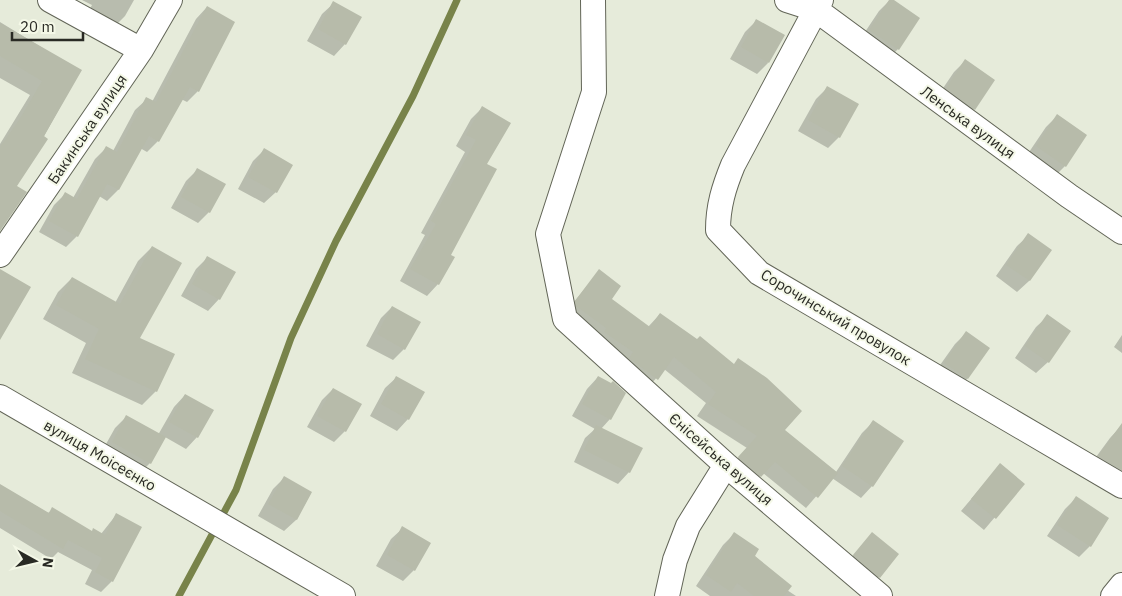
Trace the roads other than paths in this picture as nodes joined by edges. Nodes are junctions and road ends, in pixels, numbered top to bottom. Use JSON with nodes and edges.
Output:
{"nodes":[{"id":1,"x":50,"y":0,"type":"edge"},
{"id":2,"x":170,"y":0,"type":"edge"},
{"id":3,"x":593,"y":0,"type":"edge"},
{"id":4,"x":787,"y":0,"type":"edge"},
{"id":5,"x":818,"y":4,"type":"edge"},
{"id":6,"x":141,"y":50,"type":"junction"},
{"id":7,"x":1122,"y":232,"type":"edge"},
{"id":8,"x":0,"y":255,"type":"edge"},
{"id":9,"x":0,"y":397,"type":"edge"},
{"id":10,"x":726,"y":465,"type":"junction"},
{"id":11,"x":1122,"y":486,"type":"edge"},
{"id":12,"x":1122,"y":585,"type":"edge"},
{"id":13,"x":343,"y":596,"type":"edge"},
{"id":14,"x":667,"y":596,"type":"edge"},
{"id":15,"x":880,"y":596,"type":"edge"},
{"id":16,"x":1113,"y":596,"type":"edge"}],
"edges":[{"from":1,"to":6,"type":"street"},
{"from":2,"to":6,"type":"street","name":"Бакинська вулиця"},
{"from":3,"to":10,"type":"street","name":"Єнісейська вулиця"},
{"from":4,"to":5,"type":"street","name":"Ленська вулиця"},
{"from":5,"to":7,"type":"street","name":"Ленська вулиця"},
{"from":5,"to":11,"type":"street","name":"Сорочинський провулок"},
{"from":6,"to":8,"type":"street","name":"Бакинська вулиця"},
{"from":9,"to":13,"type":"street","name":"вулиця Моісеєнко"},
{"from":10,"to":14,"type":"street"},
{"from":10,"to":15,"type":"street","name":"Єнісейська вулиця"},
{"from":12,"to":16,"type":"street"}]}
